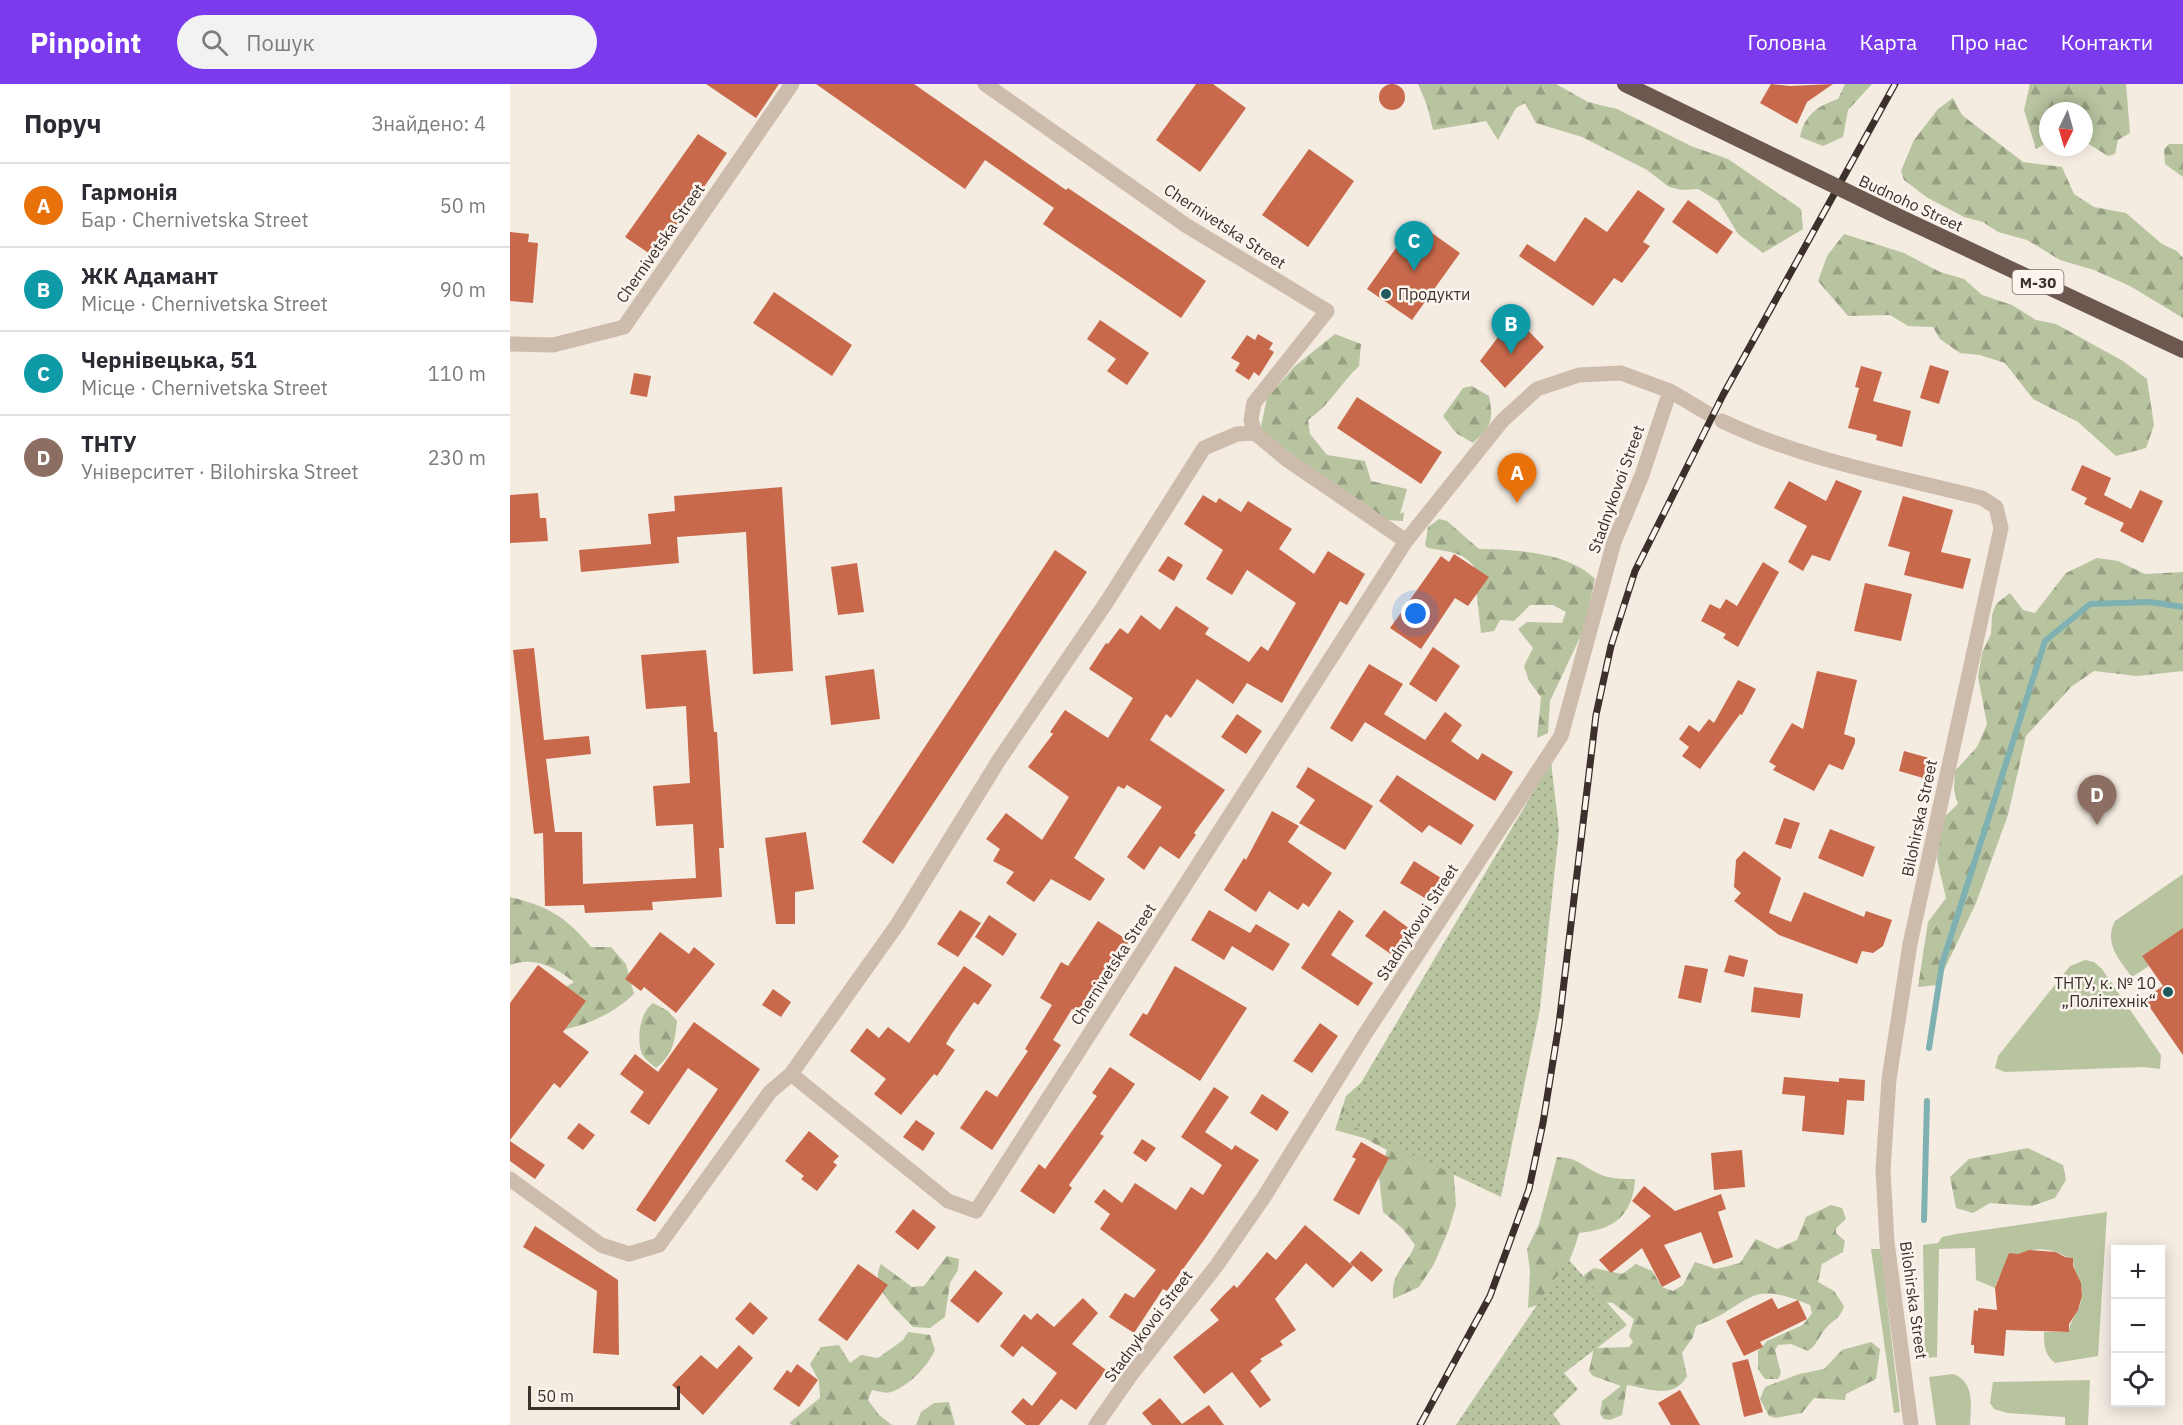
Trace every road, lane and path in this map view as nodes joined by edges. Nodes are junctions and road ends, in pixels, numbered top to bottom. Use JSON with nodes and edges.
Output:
{"nodes":[{"id":1,"x":792,"y":84,"type":"edge"},
{"id":2,"x":985,"y":84,"type":"edge"},
{"id":3,"x":1625,"y":84,"type":"edge"},
{"id":4,"x":510,"y":344,"type":"edge"},
{"id":5,"x":2183,"y":350,"type":"edge"},
{"id":6,"x":1670,"y":391,"type":"junction"},
{"id":7,"x":1707,"y":413,"type":"dead end"},
{"id":8,"x":1722,"y":421,"type":"dead end"},
{"id":9,"x":1254,"y":433,"type":"junction"},
{"id":10,"x":1406,"y":541,"type":"junction"},
{"id":11,"x":791,"y":1074,"type":"junction"},
{"id":12,"x":510,"y":1179,"type":"edge"},
{"id":13,"x":1096,"y":1425,"type":"edge"},
{"id":14,"x":1911,"y":1425,"type":"edge"}],
"edges":[{"from":1,"to":4,"type":"street","name":"Chernivetska Street"},
{"from":2,"to":9,"type":"street","name":"Chernivetska Street"},
{"from":3,"to":5,"type":"highway","name":"Budnoho Street","number":"М-30","bridge":true},
{"from":6,"to":7,"type":"street","name":"Chernivetska Street"},
{"from":6,"to":10,"type":"street","name":"Chernivetska Street"},
{"from":6,"to":13,"type":"street","name":"Stadnykovoi Street"},
{"from":8,"to":14,"type":"street","name":"Bilohirska Street"},
{"from":9,"to":10,"type":"street"},
{"from":9,"to":11,"type":"street"},
{"from":10,"to":11,"type":"street","name":"Chernivetska Street"},
{"from":11,"to":12,"type":"street"}]}
